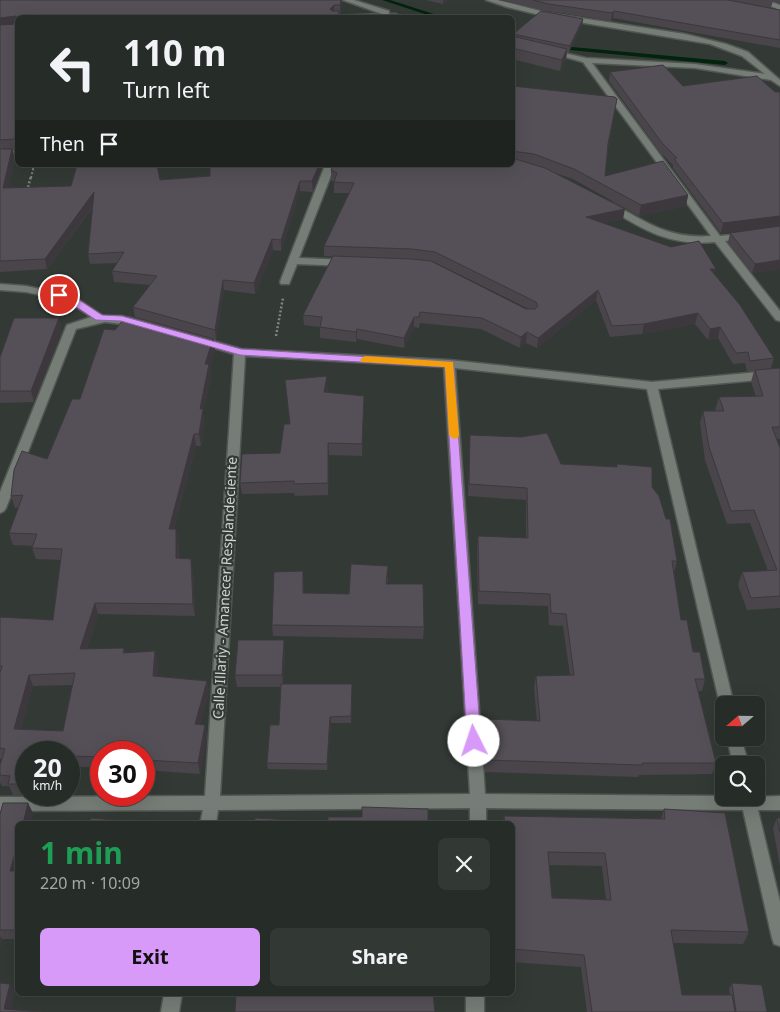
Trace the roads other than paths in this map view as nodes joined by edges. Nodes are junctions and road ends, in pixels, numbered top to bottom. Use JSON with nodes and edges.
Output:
{"nodes":[{"id":1,"x":347,"y":0,"type":"edge"},
{"id":2,"x":490,"y":0,"type":"edge"},
{"id":3,"x":759,"y":0,"type":"edge"},
{"id":4,"x":360,"y":4,"type":"junction"},
{"id":5,"x":780,"y":8,"type":"edge"},
{"id":6,"x":760,"y":11,"type":"edge"},
{"id":7,"x":780,"y":14,"type":"edge"},
{"id":8,"x":357,"y":15,"type":"edge"},
{"id":9,"x":393,"y":15,"type":"edge"},
{"id":10,"x":540,"y":50,"type":"edge"},
{"id":11,"x":586,"y":60,"type":"junction"},
{"id":12,"x":777,"y":81,"type":"edge"},
{"id":13,"x":15,"y":154,"type":"edge"},
{"id":14,"x":0,"y":155,"type":"edge"},
{"id":15,"x":329,"y":167,"type":"edge"},
{"id":16,"x":606,"y":204,"type":"edge"},
{"id":17,"x":753,"y":234,"type":"edge"},
{"id":18,"x":718,"y":239,"type":"junction"},
{"id":19,"x":293,"y":262,"type":"junction"},
{"id":20,"x":362,"y":263,"type":"edge"},
{"id":21,"x":285,"y":282,"type":"road end"},
{"id":22,"x":0,"y":287,"type":"edge"},
{"id":23,"x":99,"y":318,"type":"junction"},
{"id":24,"x":780,"y":318,"type":"edge"},
{"id":25,"x":149,"y":326,"type":"edge"},
{"id":26,"x":186,"y":337,"type":"edge"},
{"id":27,"x":240,"y":352,"type":"junction"},
{"id":28,"x":449,"y":364,"type":"junction"},
{"id":29,"x":780,"y":374,"type":"edge"},
{"id":30,"x":652,"y":386,"type":"junction"},
{"id":31,"x":0,"y":508,"type":"edge"},
{"id":32,"x":725,"y":696,"type":"edge"},
{"id":33,"x":715,"y":800,"type":"edge"},
{"id":34,"x":478,"y":801,"type":"junction"},
{"id":35,"x":212,"y":802,"type":"junction"},
{"id":36,"x":765,"y":802,"type":"edge"},
{"id":37,"x":780,"y":803,"type":"edge"},
{"id":38,"x":0,"y":804,"type":"edge"},
{"id":39,"x":750,"y":806,"type":"edge"},
{"id":40,"x":209,"y":821,"type":"edge"},
{"id":41,"x":478,"y":821,"type":"edge"},
{"id":42,"x":780,"y":938,"type":"edge"},
{"id":43,"x":173,"y":996,"type":"edge"},
{"id":44,"x":475,"y":996,"type":"edge"},
{"id":45,"x":170,"y":1012,"type":"edge"},
{"id":46,"x":475,"y":1012,"type":"edge"}],
"edges":[{"from":1,"to":4,"type":"street"},
{"from":2,"to":12,"type":"street"},
{"from":3,"to":5,"type":"street"},
{"from":4,"to":8,"type":"street"},
{"from":4,"to":9,"type":"street"},
{"from":6,"to":7,"type":"street"},
{"from":10,"to":11,"type":"street"},
{"from":11,"to":12,"type":"street"},
{"from":11,"to":18,"type":"street"},
{"from":13,"to":14,"type":"street"},
{"from":15,"to":19,"type":"street"},
{"from":16,"to":18,"type":"street"},
{"from":17,"to":18,"type":"street"},
{"from":18,"to":24,"type":"street"},
{"from":19,"to":20,"type":"street"},
{"from":19,"to":21,"type":"street"},
{"from":22,"to":23,"type":"street"},
{"from":23,"to":25,"type":"street"},
{"from":23,"to":31,"type":"street"},
{"from":26,"to":27,"type":"street"},
{"from":27,"to":28,"type":"street"},
{"from":27,"to":35,"type":"street","name":"Calle Illariy - Amanecer Resplandeciente"},
{"from":28,"to":30,"type":"street"},
{"from":28,"to":34,"type":"street"},
{"from":29,"to":30,"type":"street"},
{"from":30,"to":32,"type":"street"},
{"from":33,"to":34,"type":"street"},
{"from":34,"to":35,"type":"street"},
{"from":34,"to":41,"type":"street"},
{"from":35,"to":38,"type":"street"},
{"from":35,"to":40,"type":"street","name":"Calle Illariy - Amanecer Resplandeciente"},
{"from":36,"to":37,"type":"street"},
{"from":39,"to":42,"type":"street"},
{"from":43,"to":45,"type":"street"},
{"from":44,"to":46,"type":"street"}]}
